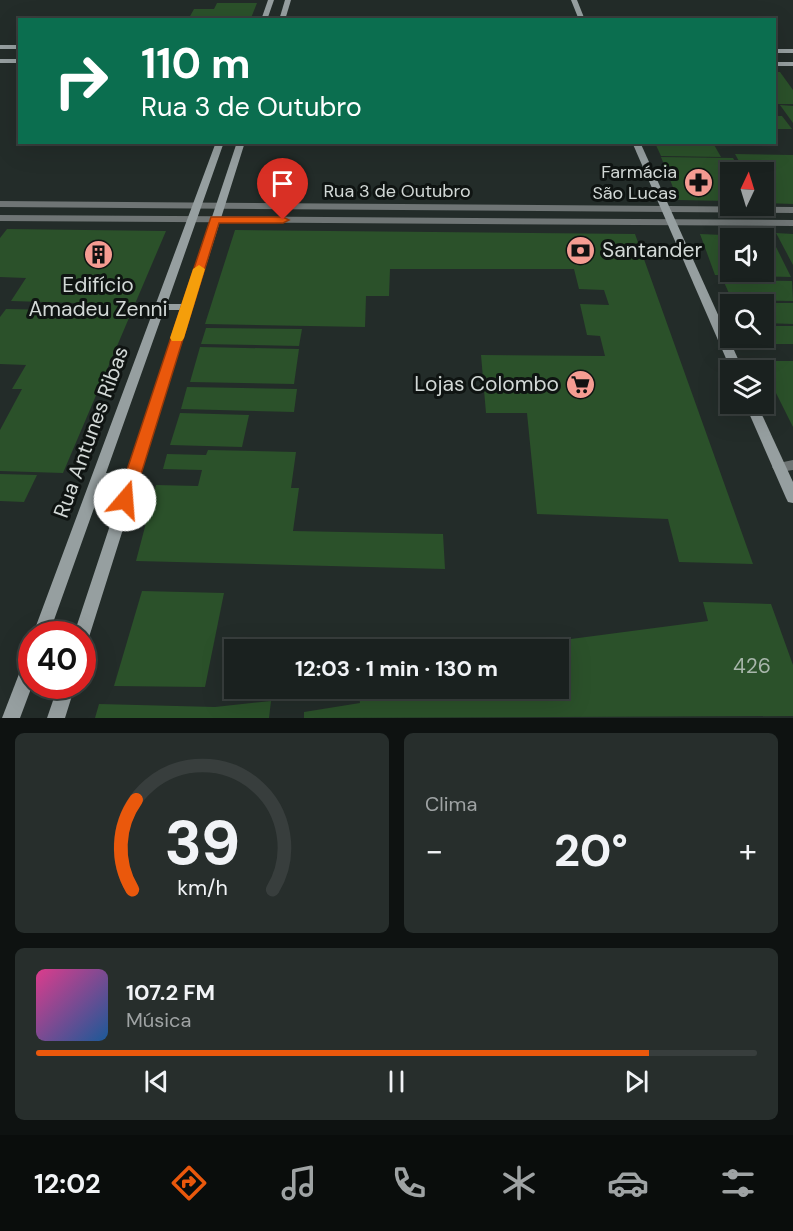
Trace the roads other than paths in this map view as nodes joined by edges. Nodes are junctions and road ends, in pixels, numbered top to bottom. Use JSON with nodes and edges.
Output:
{"nodes":[{"id":1,"x":271,"y":0,"type":"edge"},
{"id":2,"x":288,"y":0,"type":"edge"},
{"id":3,"x":574,"y":0,"type":"edge"},
{"id":4,"x":265,"y":18,"type":"edge"},
{"id":5,"x":283,"y":18,"type":"edge"},
{"id":6,"x":581,"y":18,"type":"edge"},
{"id":7,"x":0,"y":47,"type":"edge"},
{"id":8,"x":18,"y":47,"type":"edge"},
{"id":9,"x":776,"y":51,"type":"edge"},
{"id":10,"x":793,"y":51,"type":"edge"},
{"id":11,"x":0,"y":61,"type":"edge"},
{"id":12,"x":18,"y":61,"type":"edge"},
{"id":13,"x":776,"y":64,"type":"edge"},
{"id":14,"x":793,"y":64,"type":"edge"},
{"id":15,"x":637,"y":144,"type":"edge"},
{"id":16,"x":218,"y":148,"type":"edge"},
{"id":17,"x":239,"y":148,"type":"edge"},
{"id":18,"x":0,"y":204,"type":"edge"},
{"id":19,"x":197,"y":206,"type":"junction"},
{"id":20,"x":219,"y":206,"type":"junction"},
{"id":21,"x":666,"y":209,"type":"junction"},
{"id":22,"x":793,"y":210,"type":"edge"},
{"id":23,"x":0,"y":218,"type":"edge"},
{"id":24,"x":193,"y":219,"type":"junction"},
{"id":25,"x":215,"y":219,"type":"junction"},
{"id":26,"x":671,"y":222,"type":"junction"},
{"id":27,"x":793,"y":223,"type":"edge"},
{"id":28,"x":161,"y":306,"type":"junction"},
{"id":29,"x":187,"y":307,"type":"junction"},
{"id":30,"x":733,"y":360,"type":"edge"},
{"id":31,"x":757,"y":414,"type":"edge"},
{"id":32,"x":786,"y":466,"type":"edge"},
{"id":33,"x":98,"y":478,"type":"junction"},
{"id":34,"x":132,"y":478,"type":"junction"},
{"id":35,"x":793,"y":498,"type":"edge"},
{"id":36,"x":46,"y":621,"type":"edge"},
{"id":37,"x":86,"y":621,"type":"edge"},
{"id":38,"x":18,"y":699,"type":"edge"},
{"id":39,"x":62,"y":699,"type":"edge"},
{"id":40,"x":11,"y":718,"type":"edge"},
{"id":41,"x":56,"y":718,"type":"edge"}],
"edges":[{"from":1,"to":4,"type":"street"},
{"from":2,"to":5,"type":"street"},
{"from":3,"to":6,"type":"street"},
{"from":7,"to":8,"type":"street"},
{"from":9,"to":10,"type":"street"},
{"from":11,"to":12,"type":"street"},
{"from":13,"to":14,"type":"street"},
{"from":15,"to":21,"type":"street"},
{"from":16,"to":17,"type":"street"},
{"from":16,"to":19,"type":"street","name":"Rua Antunes Ribas"},
{"from":17,"to":20,"type":"street"},
{"from":18,"to":19,"type":"street","name":"Rua 3 de Outubro"},
{"from":19,"to":20,"type":"street","name":"Rua 3 de Outubro"},
{"from":19,"to":24,"type":"street","name":"Rua Antunes Ribas"},
{"from":20,"to":21,"type":"street","name":"Rua 3 de Outubro"},
{"from":20,"to":25,"type":"street"},
{"from":21,"to":22,"type":"street","name":"Rua 3 de Outubro"},
{"from":21,"to":26,"type":"street"},
{"from":23,"to":24,"type":"street","name":"Rua 3 de Outubro"},
{"from":24,"to":25,"type":"street","name":"Rua 3 de Outubro"},
{"from":24,"to":28,"type":"street","name":"Rua Antunes Ribas"},
{"from":25,"to":26,"type":"street","name":"Rua 3 de Outubro"},
{"from":25,"to":29,"type":"street"},
{"from":26,"to":27,"type":"street","name":"Rua 3 de Outubro"},
{"from":26,"to":30,"type":"street"},
{"from":28,"to":29,"type":"street"},
{"from":28,"to":33,"type":"street","name":"Rua Antunes Ribas"},
{"from":29,"to":34,"type":"street"},
{"from":31,"to":32,"type":"street"},
{"from":32,"to":35,"type":"street"},
{"from":33,"to":34,"type":"street"},
{"from":33,"to":36,"type":"street","name":"Rua Antunes Ribas"},
{"from":34,"to":37,"type":"street"},
{"from":38,"to":40,"type":"street"},
{"from":39,"to":41,"type":"street"}]}
